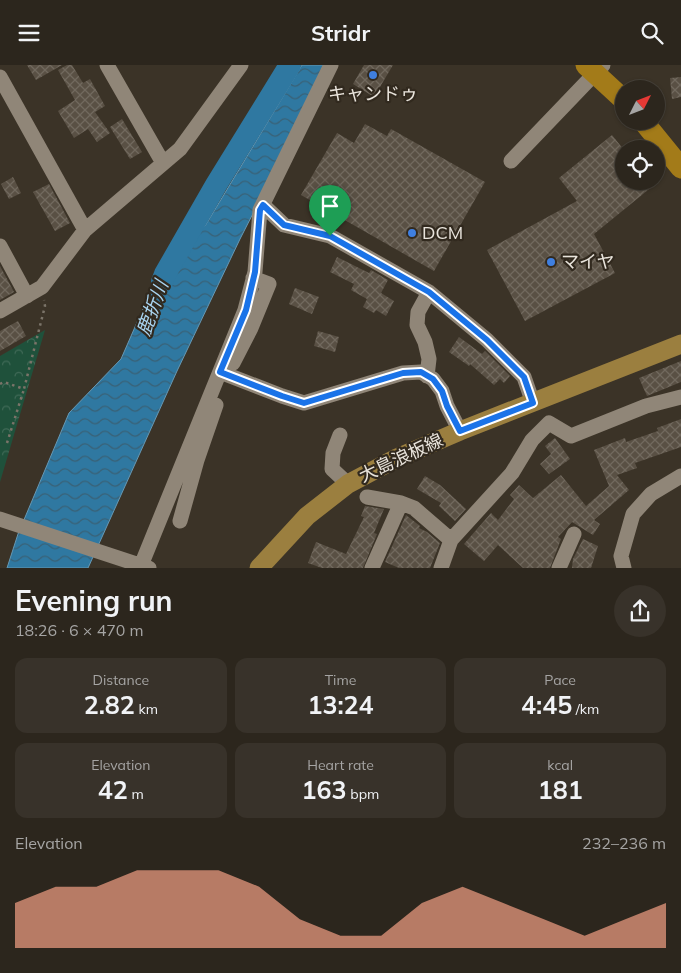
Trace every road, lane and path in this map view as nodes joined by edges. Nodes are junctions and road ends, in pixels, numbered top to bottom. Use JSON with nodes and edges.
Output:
{"nodes":[{"id":1,"x":107,"y":65,"type":"edge"},
{"id":2,"x":241,"y":65,"type":"edge"},
{"id":3,"x":331,"y":65,"type":"edge"},
{"id":4,"x":595,"y":68,"type":"edge"},
{"id":5,"x":0,"y":77,"type":"edge"},
{"id":6,"x":615,"y":90,"type":"edge"},
{"id":7,"x":650,"y":130,"type":"edge"},
{"id":8,"x":511,"y":161,"type":"dead end"},
{"id":9,"x":163,"y":163,"type":"junction"},
{"id":10,"x":681,"y":168,"type":"edge"},
{"id":11,"x":263,"y":205,"type":"junction"},
{"id":12,"x":85,"y":230,"type":"junction"},
{"id":13,"x":0,"y":246,"type":"edge"},
{"id":14,"x":42,"y":287,"type":"junction"},
{"id":15,"x":429,"y":292,"type":"junction"},
{"id":16,"x":26,"y":296,"type":"junction"},
{"id":17,"x":0,"y":311,"type":"edge"},
{"id":18,"x":681,"y":344,"type":"edge"},
{"id":19,"x":224,"y":373,"type":"junction"},
{"id":20,"x":427,"y":376,"type":"junction"},
{"id":21,"x":0,"y":383,"type":"edge"},
{"id":22,"x":24,"y":389,"type":"junction"},
{"id":23,"x":681,"y":397,"type":"edge"},
{"id":24,"x":538,"y":401,"type":"junction"},
{"id":25,"x":549,"y":423,"type":"junction"},
{"id":26,"x":460,"y":431,"type":"junction"},
{"id":27,"x":340,"y":435,"type":"dead end"},
{"id":28,"x":7,"y":443,"type":"dead end"},
{"id":29,"x":681,"y":476,"type":"edge"},
{"id":30,"x":348,"y":484,"type":"junction"},
{"id":31,"x":367,"y":497,"type":"dead end"},
{"id":32,"x":401,"y":503,"type":"junction"},
{"id":33,"x":1,"y":519,"type":"edge"},
{"id":34,"x":180,"y":521,"type":"dead end"},
{"id":35,"x":574,"y":535,"type":"dead end"},
{"id":36,"x":451,"y":540,"type":"junction"},
{"id":37,"x":144,"y":567,"type":"edge"},
{"id":38,"x":258,"y":568,"type":"edge"},
{"id":39,"x":372,"y":568,"type":"edge"},
{"id":40,"x":441,"y":568,"type":"edge"},
{"id":41,"x":559,"y":568,"type":"edge"},
{"id":42,"x":624,"y":568,"type":"edge"}],
"edges":[{"from":1,"to":9,"type":"street"},
{"from":2,"to":9,"type":"street"},
{"from":3,"to":11,"type":"street"},
{"from":4,"to":6,"type":"highway"},
{"from":4,"to":8,"type":"street"},
{"from":5,"to":12,"type":"street"},
{"from":7,"to":10,"type":"highway"},
{"from":9,"to":12,"type":"street"},
{"from":11,"to":15,"type":"street"},
{"from":11,"to":19,"type":"street"},
{"from":12,"to":14,"type":"street"},
{"from":13,"to":16,"type":"street"},
{"from":14,"to":16,"type":"street"},
{"from":14,"to":22,"type":"path"},
{"from":15,"to":20,"type":"street"},
{"from":15,"to":24,"type":"street"},
{"from":16,"to":17,"type":"street"},
{"from":18,"to":24,"type":"main road","name":"大島浪板線"},
{"from":19,"to":20,"type":"street"},
{"from":19,"to":34,"type":"street"},
{"from":19,"to":37,"type":"street"},
{"from":20,"to":26,"type":"street"},
{"from":21,"to":22,"type":"path"},
{"from":22,"to":28,"type":"path"},
{"from":23,"to":25,"type":"street"},
{"from":24,"to":25,"type":"street"},
{"from":24,"to":26,"type":"main road","name":"大島浪板線"},
{"from":25,"to":36,"type":"street"},
{"from":26,"to":30,"type":"main road","name":"大島浪板線"},
{"from":27,"to":30,"type":"street"},
{"from":29,"to":42,"type":"street"},
{"from":30,"to":38,"type":"main road","name":"大島浪板線"},
{"from":31,"to":32,"type":"street"},
{"from":32,"to":36,"type":"street"},
{"from":32,"to":39,"type":"street"},
{"from":33,"to":37,"type":"street"},
{"from":35,"to":41,"type":"street"},
{"from":36,"to":40,"type":"street"}]}
